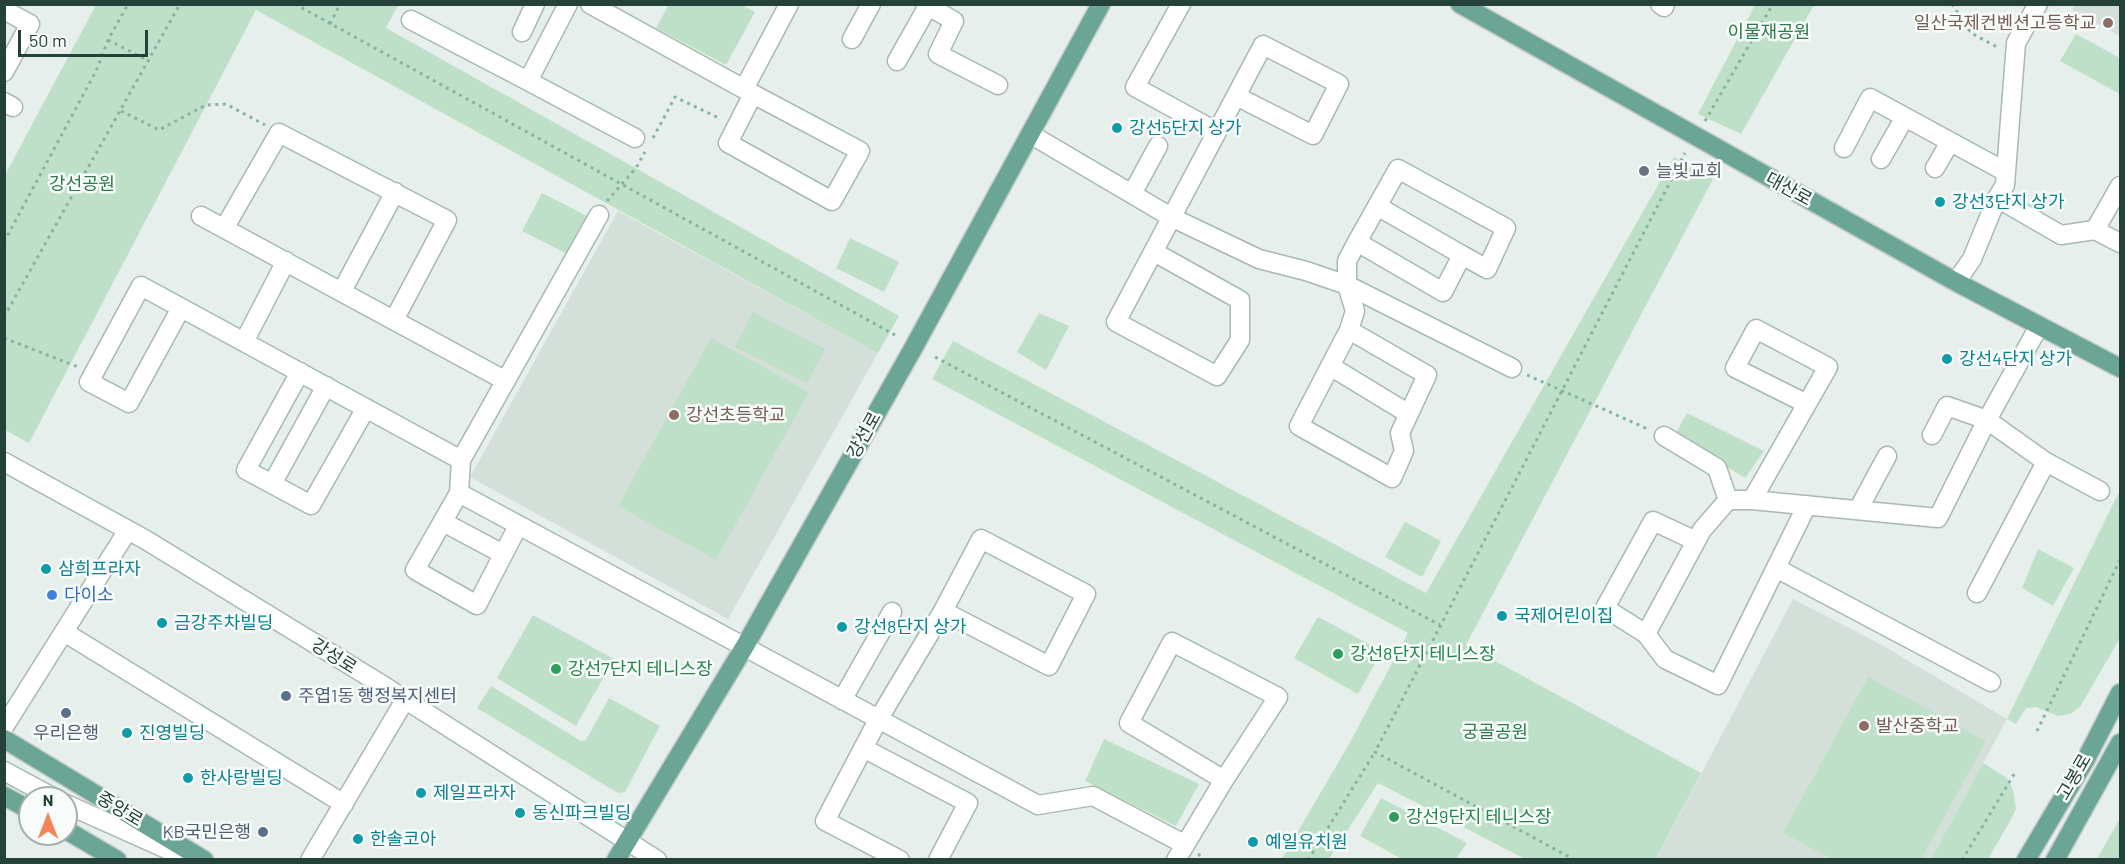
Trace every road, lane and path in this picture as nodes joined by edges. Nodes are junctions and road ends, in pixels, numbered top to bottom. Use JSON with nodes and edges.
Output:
{"nodes":[{"id":1,"x":128,"y":4,"type":"edge"},
{"id":2,"x":180,"y":4,"type":"edge"},
{"id":3,"x":295,"y":4,"type":"edge"},
{"id":4,"x":536,"y":4,"type":"edge"},
{"id":5,"x":568,"y":4,"type":"edge"},
{"id":6,"x":590,"y":4,"type":"edge"},
{"id":7,"x":789,"y":4,"type":"edge"},
{"id":8,"x":871,"y":4,"type":"edge"},
{"id":9,"x":1101,"y":4,"type":"edge"},
{"id":10,"x":1181,"y":4,"type":"edge"},
{"id":11,"x":1460,"y":4,"type":"edge"},
{"id":12,"x":1660,"y":4,"type":"edge"},
{"id":13,"x":1665,"y":4,"type":"edge"},
{"id":14,"x":1773,"y":4,"type":"edge"},
{"id":15,"x":1952,"y":4,"type":"edge"},
{"id":16,"x":2038,"y":4,"type":"edge"},
{"id":17,"x":340,"y":5,"type":"edge"},
{"id":18,"x":926,"y":5,"type":"edge"},
{"id":19,"x":4,"y":10,"type":"edge"},
{"id":20,"x":411,"y":20,"type":"dead end"},
{"id":21,"x":329,"y":24,"type":"junction"},
{"id":22,"x":522,"y":32,"type":"dead end"},
{"id":23,"x":852,"y":39,"type":"dead end"},
{"id":24,"x":108,"y":40,"type":"junction"},
{"id":25,"x":2015,"y":56,"type":"junction"},
{"id":26,"x":149,"y":61,"type":"junction"},
{"id":27,"x":897,"y":61,"type":"dead end"},
{"id":28,"x":4,"y":72,"type":"edge"},
{"id":29,"x":528,"y":81,"type":"junction"},
{"id":30,"x":998,"y":85,"type":"dead end"},
{"id":31,"x":749,"y":92,"type":"junction"},
{"id":32,"x":1236,"y":96,"type":"junction"},
{"id":33,"x":121,"y":111,"type":"junction"},
{"id":34,"x":729,"y":112,"type":"dead end"},
{"id":35,"x":1905,"y":117,"type":"junction"},
{"id":36,"x":1704,"y":123,"type":"dead end"},
{"id":37,"x":1217,"y":132,"type":"junction"},
{"id":38,"x":279,"y":133,"type":"junction"},
{"id":39,"x":1030,"y":134,"type":"junction"},
{"id":40,"x":1950,"y":142,"type":"junction"},
{"id":41,"x":644,"y":144,"type":"junction"},
{"id":42,"x":1158,"y":146,"type":"dead end"},
{"id":43,"x":1844,"y":148,"type":"dead end"},
{"id":44,"x":1685,"y":153,"type":"dead end"},
{"id":45,"x":1881,"y":159,"type":"dead end"},
{"id":46,"x":1935,"y":168,"type":"dead end"},
{"id":47,"x":2006,"y":172,"type":"junction"},
{"id":48,"x":621,"y":184,"type":"junction"},
{"id":49,"x":2121,"y":186,"type":"edge"},
{"id":50,"x":394,"y":192,"type":"junction"},
{"id":51,"x":1132,"y":195,"type":"junction"},
{"id":52,"x":1997,"y":198,"type":"junction"},
{"id":53,"x":1377,"y":206,"type":"junction"},
{"id":54,"x":598,"y":215,"type":"joint"},
{"id":55,"x":201,"y":216,"type":"dead end"},
{"id":56,"x":1171,"y":217,"type":"junction"},
{"id":57,"x":225,"y":227,"type":"junction"},
{"id":58,"x":2095,"y":230,"type":"junction"},
{"id":59,"x":4,"y":242,"type":"edge"},
{"id":60,"x":1357,"y":242,"type":"junction"},
{"id":61,"x":2121,"y":243,"type":"edge"},
{"id":62,"x":1154,"y":252,"type":"junction"},
{"id":63,"x":1462,"y":255,"type":"junction"},
{"id":64,"x":286,"y":261,"type":"junction"},
{"id":65,"x":1956,"y":282,"type":"junction"},
{"id":66,"x":1347,"y":285,"type":"junction"},
{"id":67,"x":342,"y":291,"type":"junction"},
{"id":68,"x":181,"y":308,"type":"junction"},
{"id":69,"x":4,"y":317,"type":"edge"},
{"id":70,"x":394,"y":320,"type":"junction"},
{"id":71,"x":2039,"y":326,"type":"junction"},
{"id":72,"x":1349,"y":330,"type":"junction"},
{"id":73,"x":895,"y":335,"type":"dead end"},
{"id":74,"x":4,"y":338,"type":"edge"},
{"id":75,"x":244,"y":342,"type":"junction"},
{"id":76,"x":935,"y":357,"type":"dead end"},
{"id":77,"x":1330,"y":366,"type":"junction"},
{"id":78,"x":1512,"y":368,"type":"joint"},
{"id":79,"x":2121,"y":368,"type":"edge"},
{"id":80,"x":94,"y":372,"type":"junction"},
{"id":81,"x":300,"y":372,"type":"junction"},
{"id":82,"x":506,"y":381,"type":"junction"},
{"id":83,"x":326,"y":386,"type":"junction"},
{"id":84,"x":1562,"y":391,"type":"junction"},
{"id":85,"x":1807,"y":404,"type":"junction"},
{"id":86,"x":366,"y":408,"type":"junction"},
{"id":87,"x":1409,"y":414,"type":"junction"},
{"id":88,"x":1987,"y":420,"type":"junction"},
{"id":89,"x":1932,"y":435,"type":"dead end"},
{"id":90,"x":1664,"y":436,"type":"joint"},
{"id":91,"x":1887,"y":456,"type":"dead end"},
{"id":92,"x":461,"y":460,"type":"junction"},
{"id":93,"x":4,"y":462,"type":"edge"},
{"id":94,"x":2046,"y":462,"type":"junction"},
{"id":95,"x":272,"y":484,"type":"junction"},
{"id":96,"x":2100,"y":492,"type":"dead end"},
{"id":97,"x":459,"y":493,"type":"junction"},
{"id":98,"x":1728,"y":500,"type":"junction"},
{"id":99,"x":1752,"y":500,"type":"junction"},
{"id":100,"x":1807,"y":505,"type":"junction"},
{"id":101,"x":1858,"y":510,"type":"junction"},
{"id":102,"x":443,"y":522,"type":"junction"},
{"id":103,"x":518,"y":526,"type":"junction"},
{"id":104,"x":128,"y":530,"type":"junction"},
{"id":105,"x":1696,"y":541,"type":"junction"},
{"id":106,"x":503,"y":554,"type":"junction"},
{"id":107,"x":2121,"y":560,"type":"edge"},
{"id":108,"x":1776,"y":568,"type":"junction"},
{"id":109,"x":1977,"y":593,"type":"dead end"},
{"id":110,"x":943,"y":611,"type":"junction"},
{"id":111,"x":892,"y":612,"type":"dead end"},
{"id":112,"x":1441,"y":625,"type":"junction"},
{"id":113,"x":64,"y":632,"type":"junction"},
{"id":114,"x":1646,"y":634,"type":"junction"},
{"id":115,"x":745,"y":646,"type":"junction"},
{"id":116,"x":1991,"y":682,"type":"dead end"},
{"id":117,"x":2121,"y":693,"type":"edge"},
{"id":118,"x":405,"y":700,"type":"junction"},
{"id":119,"x":842,"y":700,"type":"junction"},
{"id":120,"x":879,"y":720,"type":"junction"},
{"id":121,"x":4,"y":727,"type":"edge"},
{"id":122,"x":2037,"y":731,"type":"dead end"},
{"id":123,"x":4,"y":739,"type":"edge"},
{"id":124,"x":2121,"y":743,"type":"edge"},
{"id":125,"x":863,"y":748,"type":"junction"},
{"id":126,"x":1375,"y":752,"type":"junction"},
{"id":127,"x":4,"y":771,"type":"edge"},
{"id":128,"x":2016,"y":771,"type":"dead end"},
{"id":129,"x":1224,"y":780,"type":"junction"},
{"id":130,"x":32,"y":786,"type":"edge"},
{"id":131,"x":4,"y":792,"type":"edge"},
{"id":132,"x":4,"y":796,"type":"edge"},
{"id":133,"x":18,"y":801,"type":"edge"},
{"id":134,"x":18,"y":803,"type":"edge"},
{"id":135,"x":344,"y":804,"type":"junction"},
{"id":136,"x":78,"y":809,"type":"edge"},
{"id":137,"x":78,"y":837,"type":"edge"},
{"id":138,"x":629,"y":840,"type":"junction"},
{"id":139,"x":1180,"y":852,"type":"edge"},
{"id":140,"x":117,"y":860,"type":"edge"},
{"id":141,"x":191,"y":860,"type":"edge"},
{"id":142,"x":204,"y":860,"type":"edge"},
{"id":143,"x":310,"y":860,"type":"edge"},
{"id":144,"x":616,"y":860,"type":"edge"},
{"id":145,"x":657,"y":860,"type":"edge"},
{"id":146,"x":900,"y":860,"type":"edge"},
{"id":147,"x":938,"y":860,"type":"edge"},
{"id":148,"x":1308,"y":860,"type":"edge"},
{"id":149,"x":1575,"y":860,"type":"edge"},
{"id":150,"x":1962,"y":860,"type":"edge"},
{"id":151,"x":2026,"y":860,"type":"edge"},
{"id":152,"x":2055,"y":860,"type":"edge"}],
"edges":[{"from":1,"to":24,"type":"path"},
{"from":2,"to":26,"type":"path"},
{"from":3,"to":21,"type":"path"},
{"from":4,"to":22,"type":"street"},
{"from":5,"to":29,"type":"street"},
{"from":6,"to":31,"type":"street"},
{"from":7,"to":31,"type":"street"},
{"from":8,"to":23,"type":"street"},
{"from":9,"to":39,"type":"main road","name":"강선로"},
{"from":10,"to":37,"type":"street"},
{"from":11,"to":65,"type":"main road","name":"대산로"},
{"from":12,"to":13,"type":"street"},
{"from":14,"to":36,"type":"path"},
{"from":15,"to":25,"type":"path"},
{"from":16,"to":25,"type":"street"},
{"from":17,"to":21,"type":"path"},
{"from":18,"to":27,"type":"street"},
{"from":18,"to":30,"type":"street"},
{"from":19,"to":28,"type":"street"},
{"from":20,"to":29,"type":"street"},
{"from":21,"to":48,"type":"path"},
{"from":24,"to":26,"type":"path"},
{"from":24,"to":59,"type":"path"},
{"from":25,"to":47,"type":"street"},
{"from":26,"to":33,"type":"path"},
{"from":29,"to":41,"type":"street"},
{"from":31,"to":31,"type":"street"},
{"from":32,"to":32,"type":"street"},
{"from":32,"to":37,"type":"street"},
{"from":33,"to":38,"type":"path"},
{"from":33,"to":69,"type":"path"},
{"from":34,"to":41,"type":"path"},
{"from":35,"to":40,"type":"street"},
{"from":35,"to":43,"type":"street"},
{"from":35,"to":45,"type":"street"},
{"from":37,"to":56,"type":"street"},
{"from":38,"to":50,"type":"street"},
{"from":38,"to":57,"type":"street"},
{"from":39,"to":51,"type":"street"},
{"from":39,"to":115,"type":"main road","name":"강선로"},
{"from":40,"to":46,"type":"street"},
{"from":40,"to":47,"type":"street"},
{"from":41,"to":48,"type":"path"},
{"from":42,"to":51,"type":"street"},
{"from":44,"to":84,"type":"path"},
{"from":47,"to":52,"type":"street"},
{"from":48,"to":54,"type":"path"},
{"from":48,"to":73,"type":"path"},
{"from":49,"to":58,"type":"street"},
{"from":50,"to":67,"type":"street"},
{"from":50,"to":70,"type":"street"},
{"from":51,"to":56,"type":"street"},
{"from":52,"to":58,"type":"street"},
{"from":52,"to":65,"type":"street"},
{"from":53,"to":60,"type":"street"},
{"from":53,"to":63,"type":"street"},
{"from":53,"to":63,"type":"street"},
{"from":54,"to":82,"type":"street"},
{"from":55,"to":57,"type":"street"},
{"from":56,"to":62,"type":"street"},
{"from":56,"to":66,"type":"street"},
{"from":57,"to":64,"type":"street"},
{"from":58,"to":61,"type":"street"},
{"from":60,"to":63,"type":"street"},
{"from":60,"to":66,"type":"street"},
{"from":62,"to":62,"type":"street"},
{"from":64,"to":67,"type":"street"},
{"from":64,"to":75,"type":"street"},
{"from":65,"to":71,"type":"main road","name":"대산로"},
{"from":66,"to":72,"type":"street"},
{"from":66,"to":78,"type":"street"},
{"from":67,"to":70,"type":"street"},
{"from":68,"to":75,"type":"street"},
{"from":68,"to":80,"type":"street"},
{"from":68,"to":80,"type":"street"},
{"from":70,"to":82,"type":"street"},
{"from":71,"to":79,"type":"main road","name":"대산로"},
{"from":71,"to":88,"type":"street"},
{"from":72,"to":77,"type":"street"},
{"from":72,"to":87,"type":"street"},
{"from":74,"to":80,"type":"path"},
{"from":75,"to":81,"type":"street"},
{"from":76,"to":112,"type":"path"},
{"from":77,"to":87,"type":"street"},
{"from":77,"to":87,"type":"street"},
{"from":78,"to":84,"type":"path"},
{"from":81,"to":83,"type":"street"},
{"from":81,"to":95,"type":"street"},
{"from":82,"to":92,"type":"street"},
{"from":83,"to":86,"type":"street"},
{"from":83,"to":95,"type":"street"},
{"from":84,"to":90,"type":"path"},
{"from":84,"to":112,"type":"path"},
{"from":85,"to":85,"type":"street"},
{"from":85,"to":99,"type":"street"},
{"from":86,"to":92,"type":"street"},
{"from":86,"to":95,"type":"street"},
{"from":88,"to":89,"type":"street"},
{"from":88,"to":94,"type":"street"},
{"from":88,"to":101,"type":"street"},
{"from":90,"to":98,"type":"street"},
{"from":91,"to":101,"type":"street"},
{"from":92,"to":97,"type":"street"},
{"from":93,"to":104,"type":"street","name":"강성로"},
{"from":94,"to":96,"type":"street"},
{"from":94,"to":109,"type":"street"},
{"from":97,"to":102,"type":"street"},
{"from":97,"to":103,"type":"street"},
{"from":98,"to":99,"type":"street"},
{"from":98,"to":105,"type":"street"},
{"from":99,"to":100,"type":"street"},
{"from":100,"to":101,"type":"street"},
{"from":100,"to":108,"type":"street"},
{"from":102,"to":106,"type":"street"},
{"from":102,"to":106,"type":"street"},
{"from":103,"to":106,"type":"street"},
{"from":103,"to":115,"type":"street"},
{"from":104,"to":113,"type":"street"},
{"from":104,"to":118,"type":"street","name":"강성로"},
{"from":105,"to":114,"type":"street"},
{"from":105,"to":114,"type":"street"},
{"from":107,"to":122,"type":"path"},
{"from":108,"to":114,"type":"street"},
{"from":108,"to":116,"type":"street"},
{"from":110,"to":110,"type":"street"},
{"from":110,"to":120,"type":"street"},
{"from":111,"to":119,"type":"street"},
{"from":112,"to":126,"type":"path"},
{"from":113,"to":121,"type":"street"},
{"from":113,"to":135,"type":"street"},
{"from":115,"to":119,"type":"street"},
{"from":115,"to":138,"type":"main road","name":"강선로"},
{"from":117,"to":151,"type":"main road","name":"고봉로"},
{"from":118,"to":135,"type":"street"},
{"from":118,"to":138,"type":"street","name":"강성로"},
{"from":119,"to":120,"type":"street"},
{"from":120,"to":125,"type":"street"},
{"from":120,"to":139,"type":"street"},
{"from":123,"to":142,"type":"main road","name":"중앙로"},
{"from":124,"to":152,"type":"main road","name":"고봉로"},
{"from":125,"to":146,"type":"street"},
{"from":125,"to":147,"type":"street"},
{"from":126,"to":148,"type":"path"},
{"from":126,"to":149,"type":"path"},
{"from":127,"to":130,"type":"street"},
{"from":128,"to":150,"type":"path"},
{"from":129,"to":129,"type":"street"},
{"from":129,"to":139,"type":"street"},
{"from":131,"to":133,"type":"street"},
{"from":132,"to":134,"type":"main road"},
{"from":135,"to":143,"type":"street"},
{"from":136,"to":141,"type":"street"},
{"from":137,"to":140,"type":"main road"},
{"from":138,"to":144,"type":"main road","name":"강선로"},
{"from":138,"to":145,"type":"street","name":"강성로"}]}
